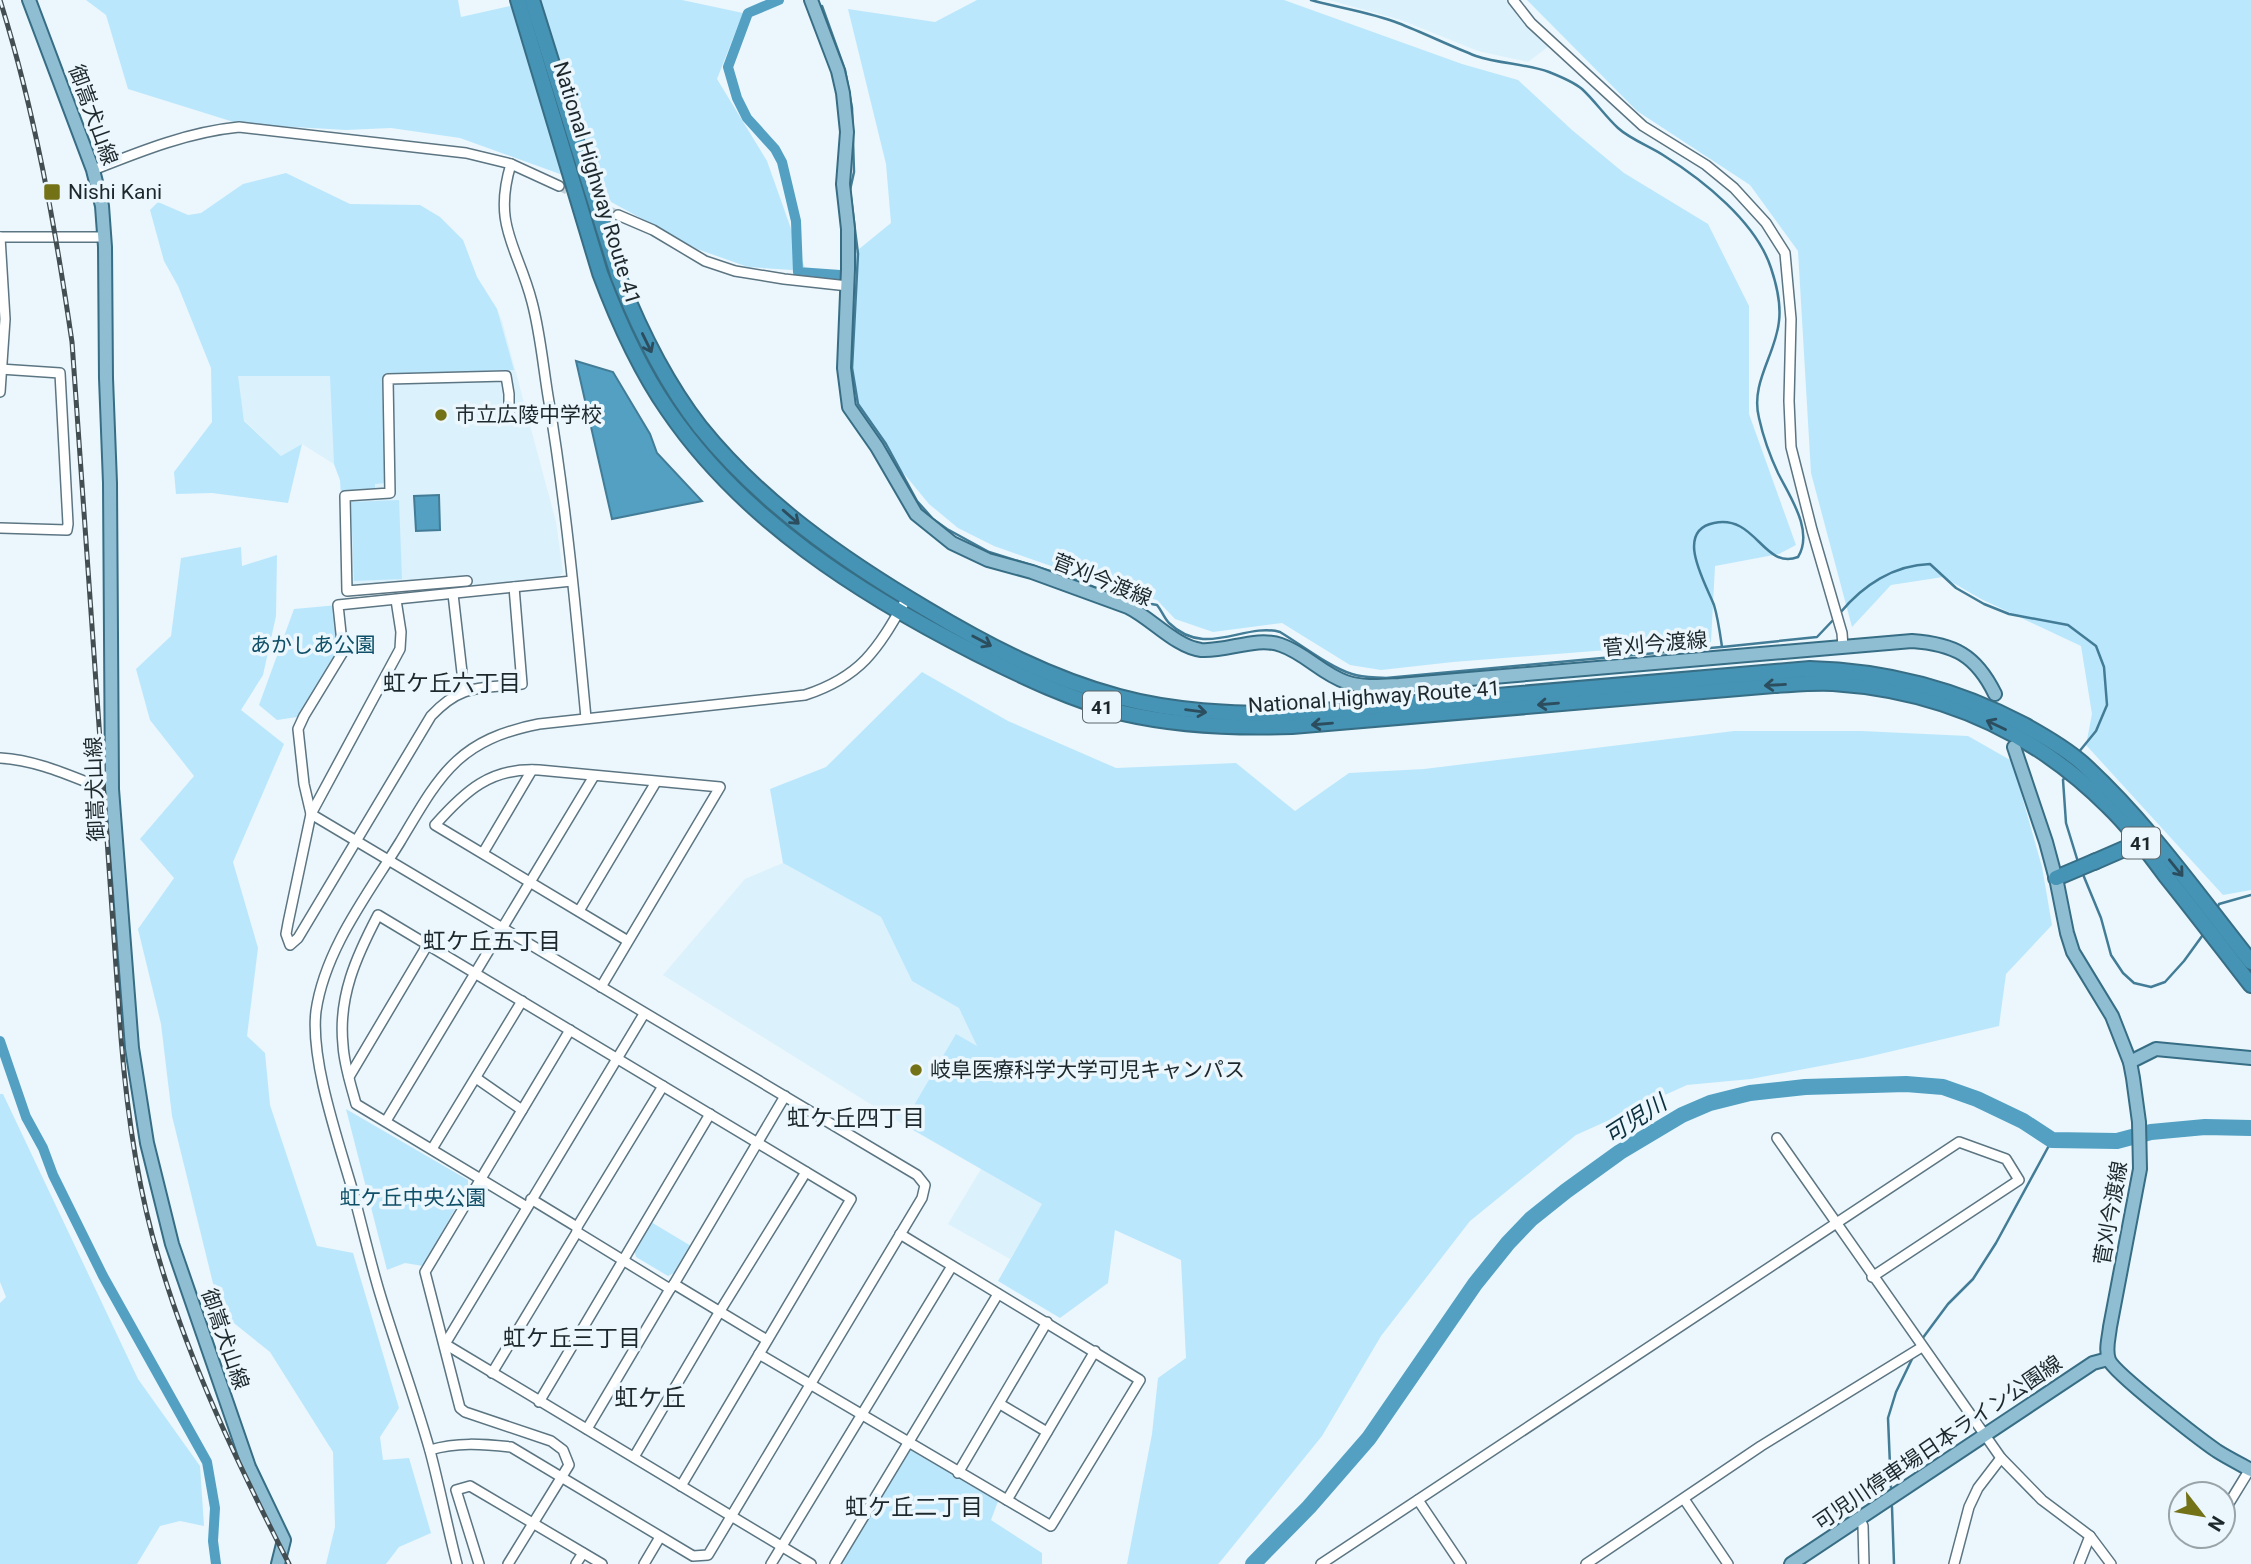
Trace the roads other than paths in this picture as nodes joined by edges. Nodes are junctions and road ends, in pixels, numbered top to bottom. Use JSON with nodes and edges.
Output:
{"nodes":[{"id":1,"x":29,"y":0,"type":"edge"},
{"id":2,"x":1513,"y":0,"type":"edge"},
{"id":3,"x":524,"y":1,"type":"edge"},
{"id":4,"x":814,"y":2,"type":"edge"},
{"id":5,"x":511,"y":164,"type":"junction"},
{"id":6,"x":93,"y":170,"type":"junction"},
{"id":7,"x":559,"y":186,"type":"tunnel mouth"},
{"id":8,"x":618,"y":215,"type":"tunnel mouth"},
{"id":9,"x":0,"y":237,"type":"edge"},
{"id":10,"x":105,"y":237,"type":"junction"},
{"id":11,"x":848,"y":286,"type":"junction"},
{"id":12,"x":1,"y":369,"type":"edge"},
{"id":13,"x":0,"y":392,"type":"edge"},
{"id":14,"x":509,"y":414,"type":"dead end"},
{"id":15,"x":0,"y":528,"type":"edge"},
{"id":16,"x":467,"y":580,"type":"dead end"},
{"id":17,"x":572,"y":581,"type":"junction"},
{"id":18,"x":514,"y":587,"type":"junction"},
{"id":19,"x":453,"y":594,"type":"junction"},
{"id":20,"x":907,"y":598,"type":"junction"},
{"id":21,"x":396,"y":600,"type":"junction"},
{"id":22,"x":899,"y":613,"type":"junction"},
{"id":23,"x":1843,"y":646,"type":"junction"},
{"id":24,"x":464,"y":690,"type":"junction"},
{"id":25,"x":1995,"y":694,"type":"dead end"},
{"id":26,"x":586,"y":718,"type":"junction"},
{"id":27,"x":2014,"y":747,"type":"dead end"},
{"id":28,"x":2059,"y":754,"type":"junction"},
{"id":29,"x":0,"y":758,"type":"edge"},
{"id":30,"x":2078,"y":769,"type":"junction"},
{"id":31,"x":532,"y":770,"type":"junction"},
{"id":32,"x":594,"y":776,"type":"junction"},
{"id":33,"x":656,"y":782,"type":"junction"},
{"id":34,"x":89,"y":783,"type":"dead end"},
{"id":35,"x":311,"y":814,"type":"junction"},
{"id":36,"x":356,"y":840,"type":"junction"},
{"id":37,"x":2140,"y":842,"type":"junction"},
{"id":38,"x":483,"y":853,"type":"junction"},
{"id":39,"x":389,"y":860,"type":"junction"},
{"id":40,"x":2056,"y":878,"type":"junction"},
{"id":41,"x":530,"y":882,"type":"junction"},
{"id":42,"x":579,"y":911,"type":"junction"},
{"id":43,"x":501,"y":928,"type":"junction"},
{"id":44,"x":2221,"y":935,"type":"junction"},
{"id":45,"x":628,"y":941,"type":"junction"},
{"id":46,"x":428,"y":944,"type":"junction"},
{"id":47,"x":2251,"y":962,"type":"edge"},
{"id":48,"x":474,"y":972,"type":"junction"},
{"id":49,"x":2251,"y":985,"type":"edge"},
{"id":50,"x":601,"y":987,"type":"junction"},
{"id":51,"x":522,"y":1001,"type":"junction"},
{"id":52,"x":644,"y":1014,"type":"junction"},
{"id":53,"x":570,"y":1030,"type":"junction"},
{"id":54,"x":618,"y":1058,"type":"junction"},
{"id":55,"x":2251,"y":1058,"type":"edge"},
{"id":56,"x":2130,"y":1062,"type":"junction"},
{"id":57,"x":349,"y":1077,"type":"junction"},
{"id":58,"x":476,"y":1077,"type":"junction"},
{"id":59,"x":663,"y":1086,"type":"junction"},
{"id":60,"x":785,"y":1097,"type":"junction"},
{"id":61,"x":522,"y":1110,"type":"junction"},
{"id":62,"x":710,"y":1114,"type":"junction"},
{"id":63,"x":386,"y":1121,"type":"junction"},
{"id":64,"x":1777,"y":1138,"type":"dead end"},
{"id":65,"x":758,"y":1142,"type":"junction"},
{"id":66,"x":432,"y":1149,"type":"junction"},
{"id":67,"x":806,"y":1172,"type":"junction"},
{"id":68,"x":480,"y":1178,"type":"junction"},
{"id":69,"x":529,"y":1203,"type":"junction"},
{"id":70,"x":1836,"y":1223,"type":"junction"},
{"id":71,"x":577,"y":1229,"type":"junction"},
{"id":72,"x":900,"y":1234,"type":"junction"},
{"id":73,"x":623,"y":1261,"type":"junction"},
{"id":74,"x":952,"y":1266,"type":"junction"},
{"id":75,"x":1872,"y":1277,"type":"junction"},
{"id":76,"x":672,"y":1286,"type":"junction"},
{"id":77,"x":998,"y":1294,"type":"junction"},
{"id":78,"x":720,"y":1311,"type":"junction"},
{"id":79,"x":1047,"y":1322,"type":"junction"},
{"id":80,"x":767,"y":1340,"type":"junction"},
{"id":81,"x":445,"y":1344,"type":"junction"},
{"id":82,"x":1922,"y":1347,"type":"junction"},
{"id":83,"x":1095,"y":1351,"type":"junction"},
{"id":84,"x":759,"y":1354,"type":"junction"},
{"id":85,"x":2108,"y":1359,"type":"junction"},
{"id":86,"x":492,"y":1374,"type":"junction"},
{"id":87,"x":810,"y":1384,"type":"junction"},
{"id":88,"x":539,"y":1402,"type":"junction"},
{"id":89,"x":999,"y":1404,"type":"junction"},
{"id":90,"x":861,"y":1415,"type":"junction"},
{"id":91,"x":587,"y":1429,"type":"junction"},
{"id":92,"x":1047,"y":1432,"type":"junction"},
{"id":93,"x":1985,"y":1434,"type":"junction"},
{"id":94,"x":908,"y":1442,"type":"junction"},
{"id":95,"x":430,"y":1450,"type":"junction"},
{"id":96,"x":634,"y":1457,"type":"junction"},
{"id":97,"x":2001,"y":1458,"type":"junction"},
{"id":98,"x":2250,"y":1469,"type":"edge"},
{"id":99,"x":958,"y":1473,"type":"junction"},
{"id":100,"x":561,"y":1476,"type":"junction"},
{"id":101,"x":681,"y":1486,"type":"junction"},
{"id":102,"x":2237,"y":1490,"type":"edge"},
{"id":103,"x":1684,"y":1499,"type":"junction"},
{"id":104,"x":1007,"y":1500,"type":"junction"},
{"id":105,"x":1418,"y":1500,"type":"junction"},
{"id":106,"x":731,"y":1516,"type":"junction"},
{"id":107,"x":1860,"y":1519,"type":"junction"},
{"id":108,"x":533,"y":1523,"type":"junction"},
{"id":109,"x":660,"y":1536,"type":"junction"},
{"id":110,"x":2090,"y":1536,"type":"junction"},
{"id":111,"x":782,"y":1546,"type":"junction"},
{"id":112,"x":583,"y":1553,"type":"junction"},
{"id":113,"x":278,"y":1564,"type":"edge"},
{"id":114,"x":457,"y":1564,"type":"edge"},
{"id":115,"x":479,"y":1564,"type":"edge"},
{"id":116,"x":508,"y":1564,"type":"edge"},
{"id":117,"x":576,"y":1564,"type":"edge"},
{"id":118,"x":602,"y":1564,"type":"edge"},
{"id":119,"x":644,"y":1564,"type":"edge"},
{"id":120,"x":771,"y":1564,"type":"edge"},
{"id":121,"x":811,"y":1564,"type":"edge"},
{"id":122,"x":835,"y":1564,"type":"edge"},
{"id":123,"x":1321,"y":1564,"type":"edge"},
{"id":124,"x":1461,"y":1564,"type":"edge"},
{"id":125,"x":1587,"y":1564,"type":"edge"},
{"id":126,"x":1728,"y":1564,"type":"edge"},
{"id":127,"x":1791,"y":1564,"type":"edge"},
{"id":128,"x":1864,"y":1564,"type":"edge"},
{"id":129,"x":1954,"y":1564,"type":"edge"},
{"id":130,"x":2079,"y":1564,"type":"edge"},
{"id":131,"x":2111,"y":1564,"type":"edge"}],
"edges":[{"from":1,"to":6,"type":"main road","name":"御嵩犬山線"},
{"from":2,"to":23,"type":"street"},
{"from":3,"to":20,"type":"highway","name":"National Highway Route 41","number":"41","one_way":true},
{"from":3,"to":22,"type":"highway","name":"National Highway Route 41","number":"41"},
{"from":4,"to":11,"type":"main road","name":"菅刈今渡線"},
{"from":5,"to":6,"type":"street"},
{"from":5,"to":7,"type":"street"},
{"from":5,"to":17,"type":"street"},
{"from":6,"to":10,"type":"main road","name":"御嵩犬山線"},
{"from":8,"to":11,"type":"street"},
{"from":9,"to":10,"type":"street"},
{"from":9,"to":12,"type":"street"},
{"from":10,"to":113,"type":"main road","name":"御嵩犬山線"},
{"from":11,"to":23,"type":"main road","name":"菅刈今渡線"},
{"from":12,"to":13,"type":"street"},
{"from":12,"to":15,"type":"street"},
{"from":14,"to":16,"type":"street"},
{"from":17,"to":18,"type":"street"},
{"from":17,"to":26,"type":"street"},
{"from":18,"to":19,"type":"street"},
{"from":18,"to":24,"type":"street"},
{"from":19,"to":21,"type":"street"},
{"from":19,"to":24,"type":"street"},
{"from":20,"to":22,"type":"street"},
{"from":20,"to":28,"type":"highway","name":"National Highway Route 41","number":"41","one_way":true},
{"from":21,"to":35,"type":"street"},
{"from":21,"to":35,"type":"street"},
{"from":22,"to":26,"type":"street"},
{"from":28,"to":22,"type":"highway","name":"National Highway Route 41","number":"41","one_way":true},
{"from":23,"to":25,"type":"main road","name":"菅刈今渡線"},
{"from":24,"to":36,"type":"street"},
{"from":26,"to":39,"type":"street"},
{"from":27,"to":40,"type":"main road","name":"菅刈今渡線"},
{"from":28,"to":30,"type":"highway","name":"National Highway Route 41","number":"41"},
{"from":29,"to":34,"type":"street"},
{"from":30,"to":37,"type":"highway","name":"National Highway Route 41","number":"41"},
{"from":30,"to":44,"type":"highway","name":"National Highway Route 41","number":"41","one_way":true},
{"from":31,"to":32,"type":"street"},
{"from":31,"to":38,"type":"street"},
{"from":31,"to":38,"type":"street"},
{"from":32,"to":33,"type":"street"},
{"from":32,"to":41,"type":"street"},
{"from":33,"to":42,"type":"street"},
{"from":33,"to":45,"type":"street"},
{"from":35,"to":36,"type":"street"},
{"from":35,"to":36,"type":"street"},
{"from":36,"to":39,"type":"street"},
{"from":37,"to":40,"type":"highway"},
{"from":37,"to":44,"type":"highway","name":"National Highway Route 41","number":"41"},
{"from":38,"to":41,"type":"street"},
{"from":39,"to":43,"type":"street"},
{"from":39,"to":95,"type":"street"},
{"from":40,"to":56,"type":"main road","name":"菅刈今渡線"},
{"from":41,"to":42,"type":"street"},
{"from":41,"to":43,"type":"street"},
{"from":42,"to":45,"type":"street"},
{"from":43,"to":48,"type":"street"},
{"from":43,"to":50,"type":"street"},
{"from":44,"to":47,"type":"highway","name":"National Highway Route 41","number":"41"},
{"from":44,"to":49,"type":"highway","name":"National Highway Route 41","number":"41"},
{"from":45,"to":50,"type":"street"},
{"from":46,"to":48,"type":"street"},
{"from":46,"to":57,"type":"street"},
{"from":46,"to":57,"type":"street"},
{"from":48,"to":51,"type":"street"},
{"from":48,"to":63,"type":"street"},
{"from":50,"to":52,"type":"street"},
{"from":51,"to":53,"type":"street"},
{"from":51,"to":58,"type":"street"},
{"from":52,"to":54,"type":"street"},
{"from":52,"to":60,"type":"street"},
{"from":53,"to":54,"type":"street"},
{"from":53,"to":61,"type":"street"},
{"from":54,"to":59,"type":"street"},
{"from":54,"to":69,"type":"street"},
{"from":55,"to":56,"type":"main road"},
{"from":56,"to":85,"type":"main road","name":"菅刈今渡線"},
{"from":57,"to":63,"type":"street"},
{"from":58,"to":61,"type":"street"},
{"from":58,"to":66,"type":"street"},
{"from":59,"to":62,"type":"street"},
{"from":59,"to":71,"type":"street"},
{"from":60,"to":65,"type":"street"},
{"from":60,"to":72,"type":"street"},
{"from":61,"to":68,"type":"street"},
{"from":62,"to":65,"type":"street"},
{"from":62,"to":73,"type":"street"},
{"from":63,"to":66,"type":"street"},
{"from":64,"to":70,"type":"street"},
{"from":65,"to":67,"type":"street"},
{"from":65,"to":76,"type":"street"},
{"from":66,"to":68,"type":"street"},
{"from":67,"to":78,"type":"street"},
{"from":67,"to":80,"type":"street"},
{"from":68,"to":69,"type":"street"},
{"from":68,"to":81,"type":"street"},
{"from":69,"to":71,"type":"street"},
{"from":69,"to":81,"type":"street"},
{"from":70,"to":75,"type":"street"},
{"from":70,"to":75,"type":"street"},
{"from":70,"to":105,"type":"street"},
{"from":71,"to":73,"type":"street"},
{"from":71,"to":86,"type":"street"},
{"from":72,"to":74,"type":"street"},
{"from":72,"to":87,"type":"street"},
{"from":73,"to":76,"type":"street"},
{"from":73,"to":88,"type":"street"},
{"from":74,"to":77,"type":"street"},
{"from":74,"to":90,"type":"street"},
{"from":75,"to":82,"type":"street"},
{"from":76,"to":78,"type":"street"},
{"from":76,"to":91,"type":"street"},
{"from":77,"to":79,"type":"street"},
{"from":77,"to":94,"type":"street"},
{"from":78,"to":80,"type":"street"},
{"from":78,"to":96,"type":"street"},
{"from":79,"to":83,"type":"street"},
{"from":79,"to":89,"type":"street"},
{"from":80,"to":84,"type":"street"},
{"from":81,"to":86,"type":"street"},
{"from":81,"to":100,"type":"street"},
{"from":82,"to":93,"type":"street"},
{"from":82,"to":103,"type":"street"},
{"from":83,"to":92,"type":"street"},
{"from":83,"to":104,"type":"street"},
{"from":84,"to":87,"type":"street"},
{"from":84,"to":101,"type":"street"},
{"from":85,"to":93,"type":"main road","name":"可児川停車場日本ライン公園線"},
{"from":85,"to":98,"type":"main road"},
{"from":86,"to":88,"type":"street"},
{"from":87,"to":90,"type":"street"},
{"from":87,"to":106,"type":"street"},
{"from":88,"to":91,"type":"street"},
{"from":89,"to":92,"type":"street"},
{"from":89,"to":99,"type":"street"},
{"from":90,"to":94,"type":"street"},
{"from":90,"to":111,"type":"street"},
{"from":91,"to":96,"type":"street"},
{"from":92,"to":104,"type":"street"},
{"from":93,"to":97,"type":"street"},
{"from":93,"to":107,"type":"main road","name":"可児川停車場日本ライン公園線"},
{"from":94,"to":99,"type":"street"},
{"from":94,"to":122,"type":"street"},
{"from":95,"to":100,"type":"street"},
{"from":95,"to":114,"type":"street"},
{"from":96,"to":101,"type":"street"},
{"from":97,"to":110,"type":"street"},
{"from":97,"to":129,"type":"street"},
{"from":98,"to":102,"type":"street"},
{"from":99,"to":104,"type":"street"},
{"from":100,"to":108,"type":"street"},
{"from":100,"to":109,"type":"street"},
{"from":101,"to":106,"type":"street"},
{"from":103,"to":125,"type":"street"},
{"from":103,"to":126,"type":"street"},
{"from":105,"to":123,"type":"street"},
{"from":105,"to":124,"type":"street"},
{"from":106,"to":109,"type":"street"},
{"from":106,"to":111,"type":"street"},
{"from":107,"to":127,"type":"main road","name":"可児川停車場日本ライン公園線"},
{"from":107,"to":128,"type":"street"},
{"from":108,"to":112,"type":"street"},
{"from":108,"to":115,"type":"street"},
{"from":108,"to":116,"type":"street"},
{"from":109,"to":119,"type":"street"},
{"from":110,"to":130,"type":"street"},
{"from":110,"to":131,"type":"street"},
{"from":111,"to":120,"type":"street"},
{"from":111,"to":121,"type":"street"},
{"from":112,"to":117,"type":"street"},
{"from":112,"to":118,"type":"street"}]}
